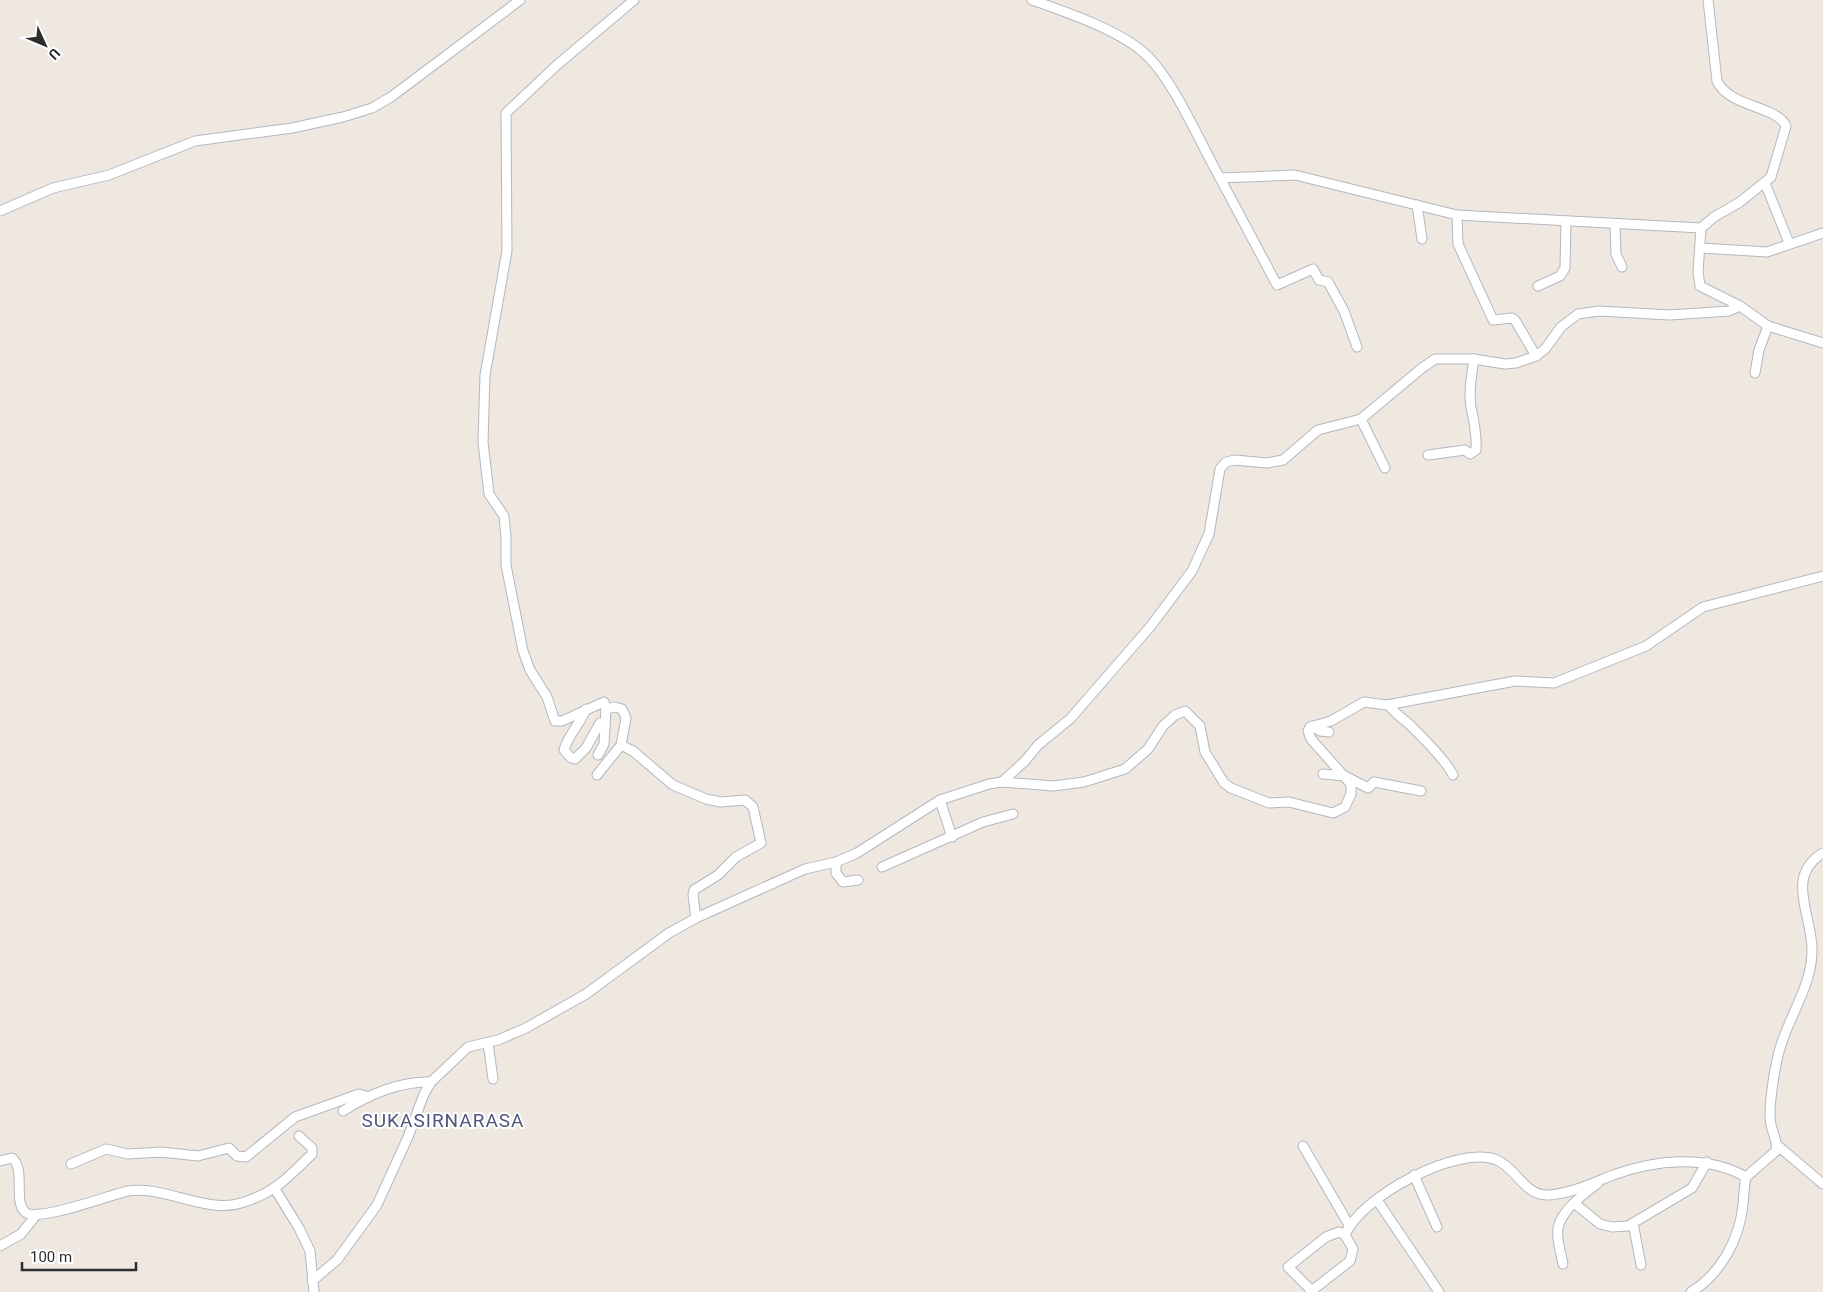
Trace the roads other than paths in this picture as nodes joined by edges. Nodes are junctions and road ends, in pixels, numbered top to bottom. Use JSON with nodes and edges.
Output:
{"nodes":[{"id":1,"x":520,"y":0,"type":"edge"},
{"id":2,"x":634,"y":0,"type":"edge"},
{"id":3,"x":1032,"y":0,"type":"edge"},
{"id":4,"x":1708,"y":0,"type":"edge"},
{"id":5,"x":1220,"y":178,"type":"junction"},
{"id":6,"x":1765,"y":183,"type":"junction"},
{"id":7,"x":1417,"y":205,"type":"junction"},
{"id":8,"x":0,"y":211,"type":"edge"},
{"id":9,"x":1457,"y":215,"type":"junction"},
{"id":10,"x":1566,"y":221,"type":"junction"},
{"id":11,"x":1614,"y":224,"type":"junction"},
{"id":12,"x":1701,"y":228,"type":"junction"},
{"id":13,"x":1823,"y":233,"type":"edge"},
{"id":14,"x":1422,"y":239,"type":"dead end"},
{"id":15,"x":1789,"y":243,"type":"junction"},
{"id":16,"x":1700,"y":248,"type":"junction"},
{"id":17,"x":1622,"y":267,"type":"dead end"},
{"id":18,"x":1538,"y":286,"type":"dead end"},
{"id":19,"x":1740,"y":306,"type":"junction"},
{"id":20,"x":1768,"y":326,"type":"junction"},
{"id":21,"x":1823,"y":343,"type":"edge"},
{"id":22,"x":1357,"y":347,"type":"dead end"},
{"id":23,"x":1536,"y":356,"type":"junction"},
{"id":24,"x":1474,"y":359,"type":"junction"},
{"id":25,"x":1755,"y":373,"type":"dead end"},
{"id":26,"x":1361,"y":419,"type":"junction"},
{"id":27,"x":1428,"y":455,"type":"dead end"},
{"id":28,"x":1385,"y":468,"type":"dead end"},
{"id":29,"x":1823,"y":576,"type":"edge"},
{"id":30,"x":1389,"y":704,"type":"junction"},
{"id":31,"x":586,"y":709,"type":"junction"},
{"id":32,"x":606,"y":709,"type":"junction"},
{"id":33,"x":605,"y":724,"type":"junction"},
{"id":34,"x":1312,"y":726,"type":"junction"},
{"id":35,"x":1328,"y":732,"type":"dead end"},
{"id":36,"x":621,"y":745,"type":"junction"},
{"id":37,"x":598,"y":754,"type":"dead end"},
{"id":38,"x":1323,"y":774,"type":"dead end"},
{"id":39,"x":597,"y":775,"type":"dead end"},
{"id":40,"x":1453,"y":775,"type":"dead end"},
{"id":41,"x":1345,"y":776,"type":"junction"},
{"id":42,"x":1002,"y":782,"type":"junction"},
{"id":43,"x":1421,"y":791,"type":"dead end"},
{"id":44,"x":940,"y":800,"type":"junction"},
{"id":45,"x":1012,"y":814,"type":"dead end"},
{"id":46,"x":952,"y":837,"type":"junction"},
{"id":47,"x":1823,"y":853,"type":"edge"},
{"id":48,"x":836,"y":862,"type":"junction"},
{"id":49,"x":882,"y":867,"type":"dead end"},
{"id":50,"x":858,"y":880,"type":"dead end"},
{"id":51,"x":696,"y":918,"type":"junction"},
{"id":52,"x":488,"y":1043,"type":"junction"},
{"id":53,"x":493,"y":1079,"type":"dead end"},
{"id":54,"x":431,"y":1082,"type":"junction"},
{"id":55,"x":369,"y":1097,"type":"junction"},
{"id":56,"x":343,"y":1111,"type":"dead end"},
{"id":57,"x":299,"y":1136,"type":"dead end"},
{"id":58,"x":1303,"y":1146,"type":"dead end"},
{"id":59,"x":1777,"y":1146,"type":"junction"},
{"id":60,"x":0,"y":1161,"type":"edge"},
{"id":61,"x":1707,"y":1162,"type":"junction"},
{"id":62,"x":71,"y":1164,"type":"dead end"},
{"id":63,"x":1414,"y":1175,"type":"junction"},
{"id":64,"x":1746,"y":1176,"type":"junction"},
{"id":65,"x":1602,"y":1180,"type":"junction"},
{"id":66,"x":1823,"y":1184,"type":"edge"},
{"id":67,"x":275,"y":1190,"type":"junction"},
{"id":68,"x":1377,"y":1200,"type":"junction"},
{"id":69,"x":1574,"y":1203,"type":"junction"},
{"id":70,"x":37,"y":1214,"type":"junction"},
{"id":71,"x":1633,"y":1223,"type":"junction"},
{"id":72,"x":1349,"y":1225,"type":"junction"},
{"id":73,"x":1437,"y":1227,"type":"dead end"},
{"id":74,"x":1345,"y":1235,"type":"junction"},
{"id":75,"x":0,"y":1246,"type":"edge"},
{"id":76,"x":1563,"y":1264,"type":"dead end"},
{"id":77,"x":1642,"y":1266,"type":"dead end"},
{"id":78,"x":312,"y":1281,"type":"junction"},
{"id":79,"x":1311,"y":1291,"type":"edge"},
{"id":80,"x":314,"y":1292,"type":"edge"},
{"id":81,"x":1439,"y":1292,"type":"edge"},
{"id":82,"x":1691,"y":1292,"type":"edge"}],
"edges":[{"from":1,"to":8,"type":"street"},
{"from":2,"to":31,"type":"street"},
{"from":3,"to":5,"type":"street"},
{"from":4,"to":6,"type":"street"},
{"from":5,"to":7,"type":"street"},
{"from":5,"to":22,"type":"street"},
{"from":6,"to":12,"type":"street"},
{"from":6,"to":15,"type":"street"},
{"from":7,"to":9,"type":"street"},
{"from":7,"to":14,"type":"street"},
{"from":9,"to":10,"type":"street"},
{"from":9,"to":23,"type":"street"},
{"from":10,"to":11,"type":"street"},
{"from":10,"to":18,"type":"street"},
{"from":11,"to":12,"type":"street"},
{"from":11,"to":17,"type":"street"},
{"from":12,"to":16,"type":"street"},
{"from":13,"to":15,"type":"street"},
{"from":15,"to":16,"type":"street"},
{"from":16,"to":19,"type":"street"},
{"from":19,"to":20,"type":"street"},
{"from":19,"to":23,"type":"street"},
{"from":20,"to":21,"type":"street"},
{"from":20,"to":25,"type":"street"},
{"from":23,"to":24,"type":"street"},
{"from":24,"to":26,"type":"street"},
{"from":24,"to":27,"type":"street"},
{"from":26,"to":28,"type":"street"},
{"from":26,"to":42,"type":"street"},
{"from":29,"to":30,"type":"street"},
{"from":30,"to":34,"type":"street"},
{"from":30,"to":40,"type":"street"},
{"from":31,"to":32,"type":"street"},
{"from":31,"to":33,"type":"street"},
{"from":32,"to":33,"type":"street"},
{"from":32,"to":36,"type":"street"},
{"from":33,"to":37,"type":"street"},
{"from":34,"to":35,"type":"street"},
{"from":34,"to":41,"type":"street"},
{"from":36,"to":39,"type":"street"},
{"from":36,"to":51,"type":"street"},
{"from":38,"to":41,"type":"street"},
{"from":41,"to":42,"type":"street"},
{"from":41,"to":43,"type":"street"},
{"from":42,"to":44,"type":"street"},
{"from":44,"to":46,"type":"street"},
{"from":44,"to":48,"type":"street"},
{"from":45,"to":46,"type":"street"},
{"from":46,"to":49,"type":"street"},
{"from":47,"to":59,"type":"street"},
{"from":48,"to":50,"type":"street"},
{"from":48,"to":51,"type":"street"},
{"from":51,"to":52,"type":"street"},
{"from":52,"to":53,"type":"street"},
{"from":52,"to":54,"type":"street"},
{"from":54,"to":55,"type":"street"},
{"from":54,"to":78,"type":"street"},
{"from":55,"to":56,"type":"street"},
{"from":55,"to":62,"type":"street"},
{"from":57,"to":67,"type":"street"},
{"from":58,"to":72,"type":"street"},
{"from":59,"to":64,"type":"street"},
{"from":59,"to":66,"type":"street"},
{"from":60,"to":70,"type":"street"},
{"from":61,"to":64,"type":"street"},
{"from":61,"to":65,"type":"street"},
{"from":61,"to":71,"type":"street"},
{"from":63,"to":65,"type":"street"},
{"from":63,"to":68,"type":"street"},
{"from":63,"to":73,"type":"street"},
{"from":64,"to":82,"type":"street"},
{"from":65,"to":69,"type":"street"},
{"from":67,"to":70,"type":"street"},
{"from":67,"to":78,"type":"street"},
{"from":68,"to":72,"type":"street"},
{"from":68,"to":81,"type":"street"},
{"from":69,"to":71,"type":"street"},
{"from":69,"to":76,"type":"street"},
{"from":70,"to":75,"type":"street"},
{"from":71,"to":77,"type":"street"},
{"from":72,"to":74,"type":"street"},
{"from":74,"to":79,"type":"street"},
{"from":74,"to":79,"type":"street"},
{"from":78,"to":80,"type":"street"}]}
